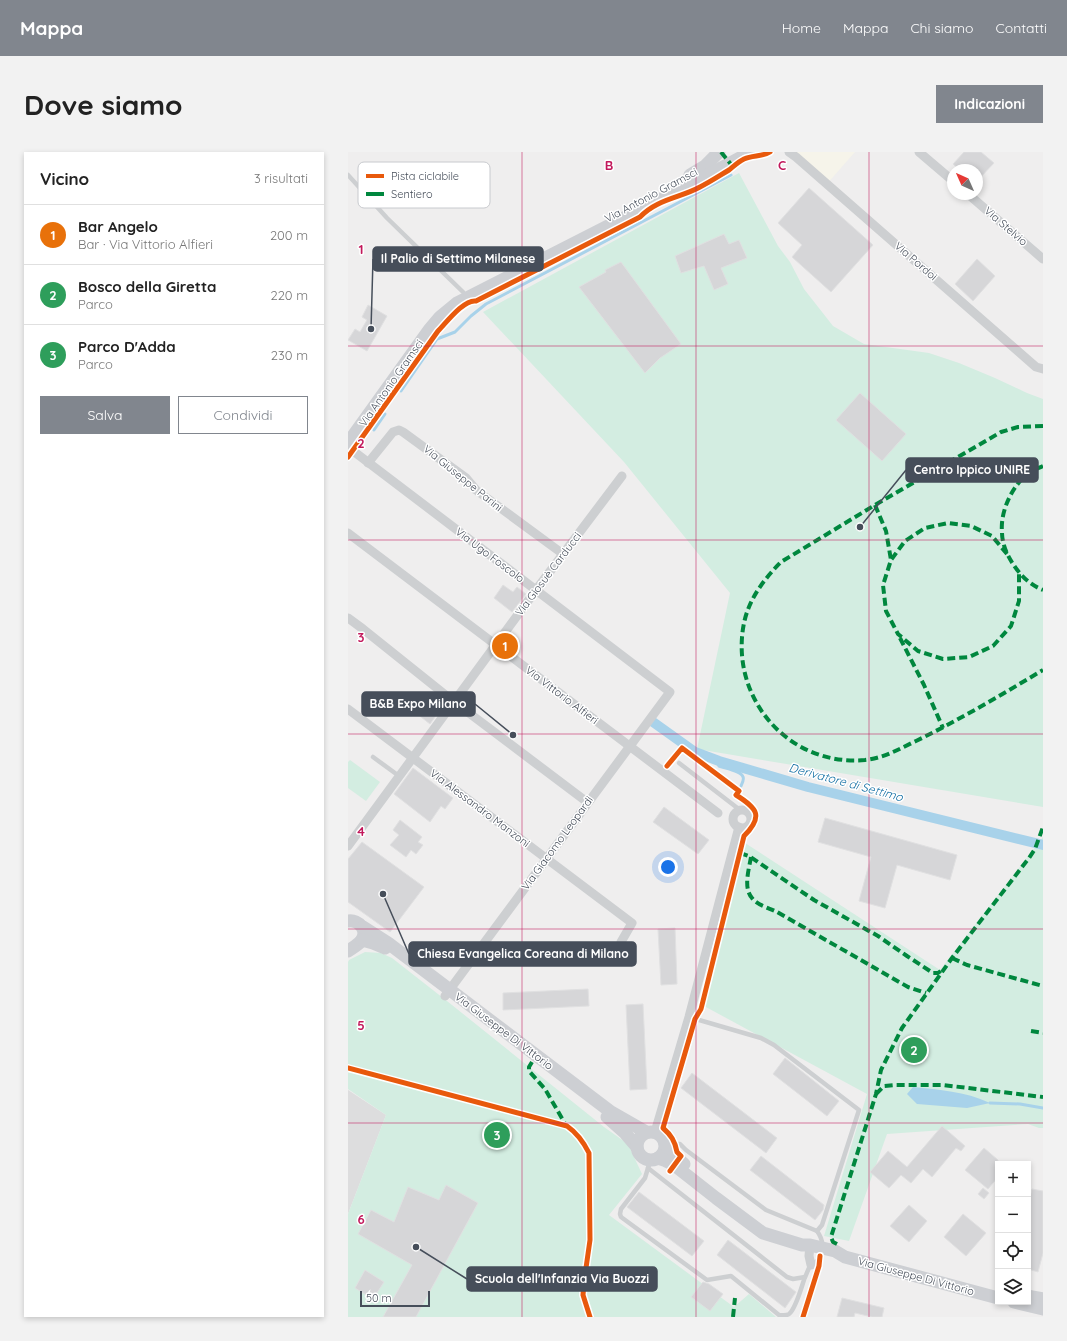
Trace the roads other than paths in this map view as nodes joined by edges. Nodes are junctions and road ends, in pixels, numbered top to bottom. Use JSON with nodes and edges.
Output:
{"nodes":[{"id":1,"x":720,"y":152,"type":"edge"},
{"id":2,"x":750,"y":152,"type":"edge"},
{"id":3,"x":789,"y":152,"type":"edge"},
{"id":4,"x":920,"y":152,"type":"edge"},
{"id":5,"x":348,"y":174,"type":"edge"},
{"id":6,"x":947,"y":176,"type":"edge"},
{"id":7,"x":358,"y":185,"type":"edge"},
{"id":8,"x":975,"y":200,"type":"edge"},
{"id":9,"x":378,"y":208,"type":"edge"},
{"id":10,"x":1043,"y":259,"type":"edge"},
{"id":11,"x":463,"y":292,"type":"junction"},
{"id":12,"x":1043,"y":369,"type":"edge"},
{"id":13,"x":348,"y":431,"type":"edge"},
{"id":14,"x":348,"y":443,"type":"edge"},
{"id":15,"x":348,"y":447,"type":"edge"},
{"id":16,"x":368,"y":463,"type":"junction"},
{"id":17,"x":622,"y":476,"type":"dead end"},
{"id":18,"x":348,"y":533,"type":"edge"},
{"id":19,"x":563,"y":554,"type":"junction"},
{"id":20,"x":536,"y":590,"type":"junction"},
{"id":21,"x":348,"y":618,"type":"edge"},
{"id":22,"x":495,"y":644,"type":"junction"},
{"id":23,"x":670,"y":692,"type":"joint"},
{"id":24,"x":453,"y":701,"type":"junction"},
{"id":25,"x":348,"y":709,"type":"edge"},
{"id":26,"x":629,"y":746,"type":"junction"},
{"id":27,"x":373,"y":757,"type":"dead end"},
{"id":28,"x":412,"y":757,"type":"junction"},
{"id":29,"x":679,"y":763,"type":"dead end"},
{"id":30,"x":399,"y":776,"type":"junction"},
{"id":31,"x":587,"y":802,"type":"junction"},
{"id":32,"x":740,"y":810,"type":"junction"},
{"id":33,"x":718,"y":813,"type":"dead end"},
{"id":34,"x":738,"y":827,"type":"junction"},
{"id":35,"x":348,"y":846,"type":"edge"},
{"id":36,"x":546,"y":859,"type":"junction"},
{"id":37,"x":353,"y":933,"type":"edge"},
{"id":38,"x":620,"y":942,"type":"dead end"},
{"id":39,"x":447,"y":993,"type":"junction"},
{"id":40,"x":689,"y":1018,"type":"junction"},
{"id":41,"x":650,"y":1132,"type":"junction"},
{"id":42,"x":665,"y":1144,"type":"junction"},
{"id":43,"x":637,"y":1147,"type":"junction"},
{"id":44,"x":651,"y":1162,"type":"junction"},
{"id":45,"x":817,"y":1231,"type":"junction"},
{"id":46,"x":816,"y":1247,"type":"junction"},
{"id":47,"x":835,"y":1251,"type":"junction"},
{"id":48,"x":811,"y":1265,"type":"joint"},
{"id":49,"x":805,"y":1277,"type":"junction"},
{"id":50,"x":995,"y":1290,"type":"edge"},
{"id":51,"x":995,"y":1297,"type":"edge"},
{"id":52,"x":1031,"y":1297,"type":"edge"},
{"id":53,"x":1043,"y":1299,"type":"edge"},
{"id":54,"x":1026,"y":1305,"type":"edge"},
{"id":55,"x":1043,"y":1309,"type":"edge"}],
"edges":[{"from":1,"to":11,"type":"street","name":"Via Antonio Gramsci"},
{"from":2,"to":14,"type":"street","name":"Via Antonio Gramsci"},
{"from":3,"to":12,"type":"street","name":"Via Pordoi"},
{"from":4,"to":6,"type":"street"},
{"from":5,"to":7,"type":"lane"},
{"from":8,"to":10,"type":"street","name":"Via Stelvio"},
{"from":9,"to":11,"type":"lane"},
{"from":11,"to":13,"type":"street","name":"Via Antonio Gramsci"},
{"from":15,"to":16,"type":"street","name":"Via Ugo Foscolo"},
{"from":16,"to":19,"type":"street","name":"Via Giuseppe Parini"},
{"from":16,"to":20,"type":"street","name":"Via Ugo Foscolo"},
{"from":17,"to":19,"type":"street","name":"Via Giosuè Carducci"},
{"from":18,"to":22,"type":"street","name":"Via Vittorio Alfieri"},
{"from":19,"to":20,"type":"street","name":"Via Giosuè Carducci"},
{"from":20,"to":22,"type":"street","name":"Via Giosuè Carducci"},
{"from":20,"to":23,"type":"street","name":"Via Ugo Foscolo"},
{"from":21,"to":24,"type":"street"},
{"from":22,"to":24,"type":"street","name":"Via Giosuè Carducci"},
{"from":22,"to":26,"type":"street","name":"Via Vittorio Alfieri"},
{"from":23,"to":26,"type":"street","name":"Via Giacomo Leopardi"},
{"from":24,"to":28,"type":"street","name":"Via Giosuè Carducci"},
{"from":24,"to":31,"type":"street"},
{"from":25,"to":28,"type":"street","name":"Via Alessandro Manzoni"},
{"from":26,"to":31,"type":"street","name":"Via Giacomo Leopardi"},
{"from":26,"to":33,"type":"street","name":"Via Vittorio Alfieri"},
{"from":27,"to":30,"type":"lane"},
{"from":28,"to":30,"type":"street","name":"Via Giosuè Carducci"},
{"from":28,"to":36,"type":"street","name":"Via Alessandro Manzoni"},
{"from":29,"to":32,"type":"lane"},
{"from":30,"to":35,"type":"street","name":"Via Giosuè Carducci"},
{"from":31,"to":36,"type":"street","name":"Via Giacomo Leopardi"},
{"from":32,"to":34,"type":"street"},
{"from":32,"to":34,"type":"street"},
{"from":34,"to":40,"type":"street"},
{"from":36,"to":38,"type":"street","name":"Via Alessandro Manzoni"},
{"from":36,"to":39,"type":"street","name":"Via Giacomo Leopardi"},
{"from":37,"to":39,"type":"street","name":"Via Giuseppe Di Vittorio"},
{"from":39,"to":41,"type":"street","name":"Via Giuseppe Di Vittorio"},
{"from":39,"to":43,"type":"street","name":"Via Giuseppe Di Vittorio"},
{"from":40,"to":41,"type":"street"},
{"from":40,"to":45,"type":"lane"},
{"from":41,"to":42,"type":"street"},
{"from":41,"to":43,"type":"street"},
{"from":42,"to":44,"type":"street"},
{"from":42,"to":45,"type":"lane"},
{"from":42,"to":46,"type":"street","name":"Via Giuseppe Di Vittorio"},
{"from":43,"to":44,"type":"street"},
{"from":44,"to":46,"type":"street","name":"Via Giuseppe Di Vittorio"},
{"from":44,"to":49,"type":"lane"},
{"from":44,"to":49,"type":"lane"},
{"from":45,"to":46,"type":"lane"},
{"from":46,"to":47,"type":"street","name":"Via Giuseppe Di Vittorio"},
{"from":46,"to":48,"type":"street"},
{"from":47,"to":50,"type":"street","name":"Via Giuseppe Di Vittorio"},
{"from":47,"to":51,"type":"street","name":"Via Giuseppe Di Vittorio"},
{"from":48,"to":49,"type":"lane"},
{"from":52,"to":53,"type":"street"},
{"from":54,"to":55,"type":"street"}]}
